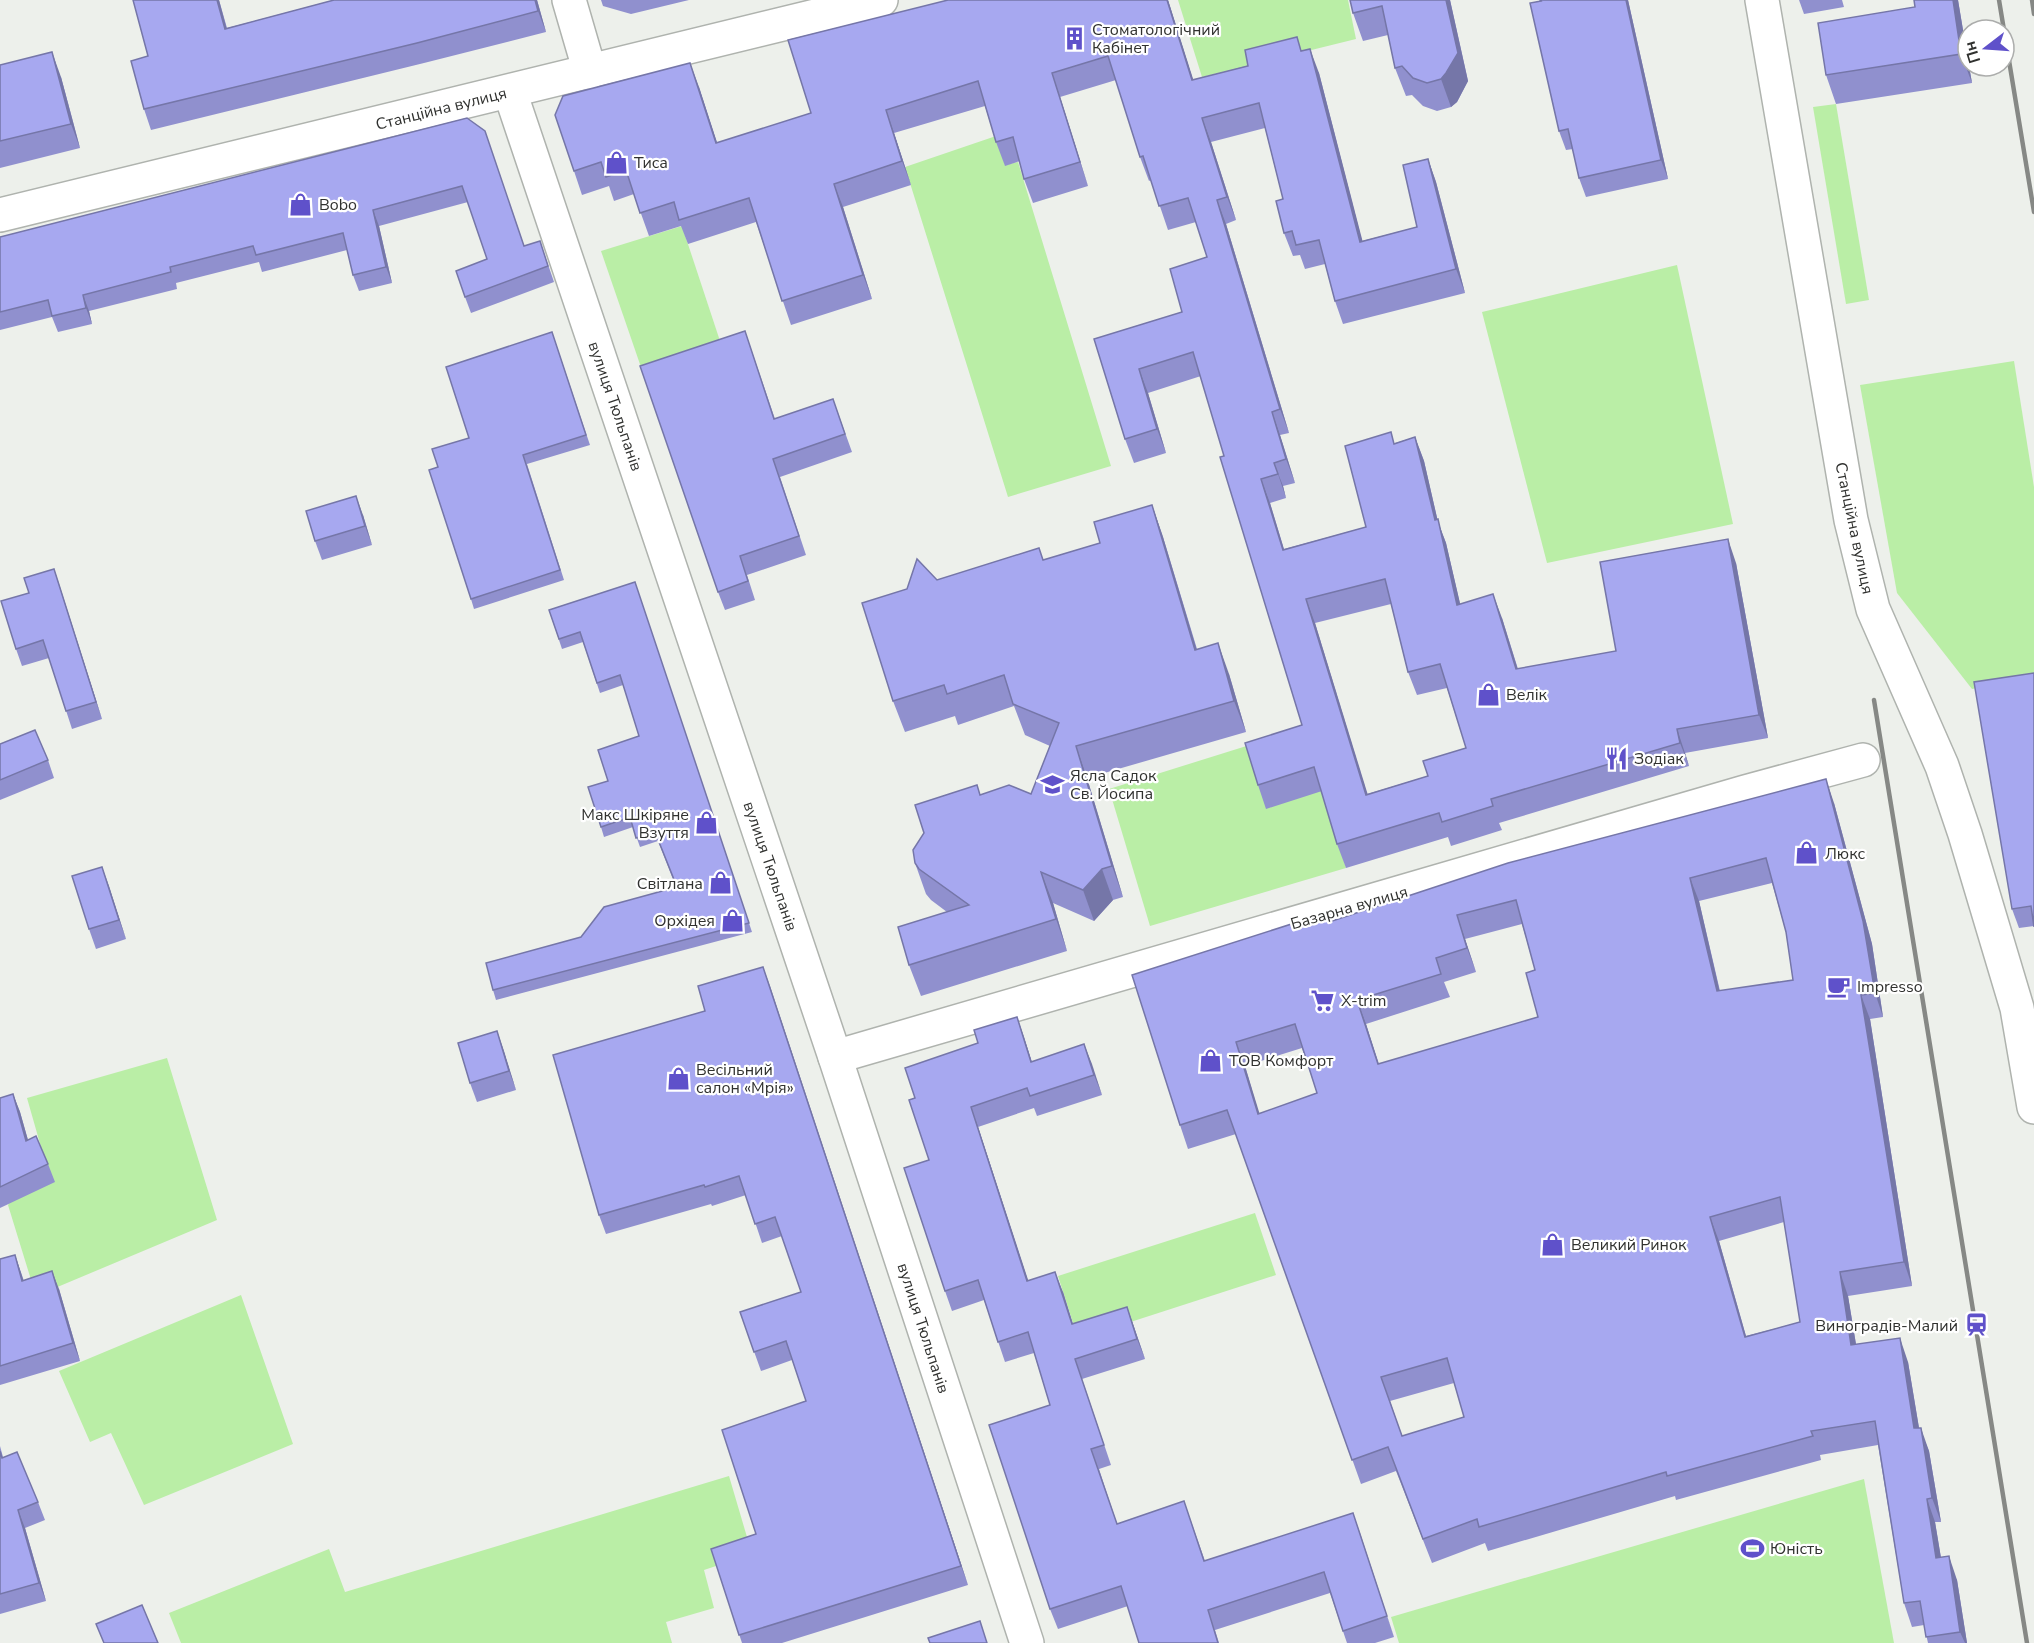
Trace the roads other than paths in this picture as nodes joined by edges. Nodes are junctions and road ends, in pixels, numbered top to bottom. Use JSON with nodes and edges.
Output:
{"nodes":[{"id":1,"x":569,"y":0,"type":"edge"},
{"id":2,"x":881,"y":0,"type":"edge"},
{"id":3,"x":1762,"y":0,"type":"edge"},
{"id":4,"x":590,"y":72,"type":"junction"},
{"id":5,"x":510,"y":92,"type":"junction"},
{"id":6,"x":0,"y":215,"type":"edge"},
{"id":7,"x":1863,"y":760,"type":"dead end"},
{"id":8,"x":835,"y":1057,"type":"junction"},
{"id":9,"x":2034,"y":1107,"type":"edge"},
{"id":10,"x":1027,"y":1643,"type":"edge"}],
"edges":[{"from":1,"to":4,"type":"street"},
{"from":2,"to":4,"type":"street","name":"Станційна вулиця"},
{"from":3,"to":9,"type":"street","name":"Станційна вулиця"},
{"from":4,"to":5,"type":"street","name":"Станційна вулиця"},
{"from":5,"to":6,"type":"street","name":"Станційна вулиця"},
{"from":5,"to":8,"type":"street","name":"вулиця Тюльпанів"},
{"from":7,"to":8,"type":"street","name":"Базарна вулиця"},
{"from":8,"to":10,"type":"street","name":"вулиця Тюльпанів"}]}
